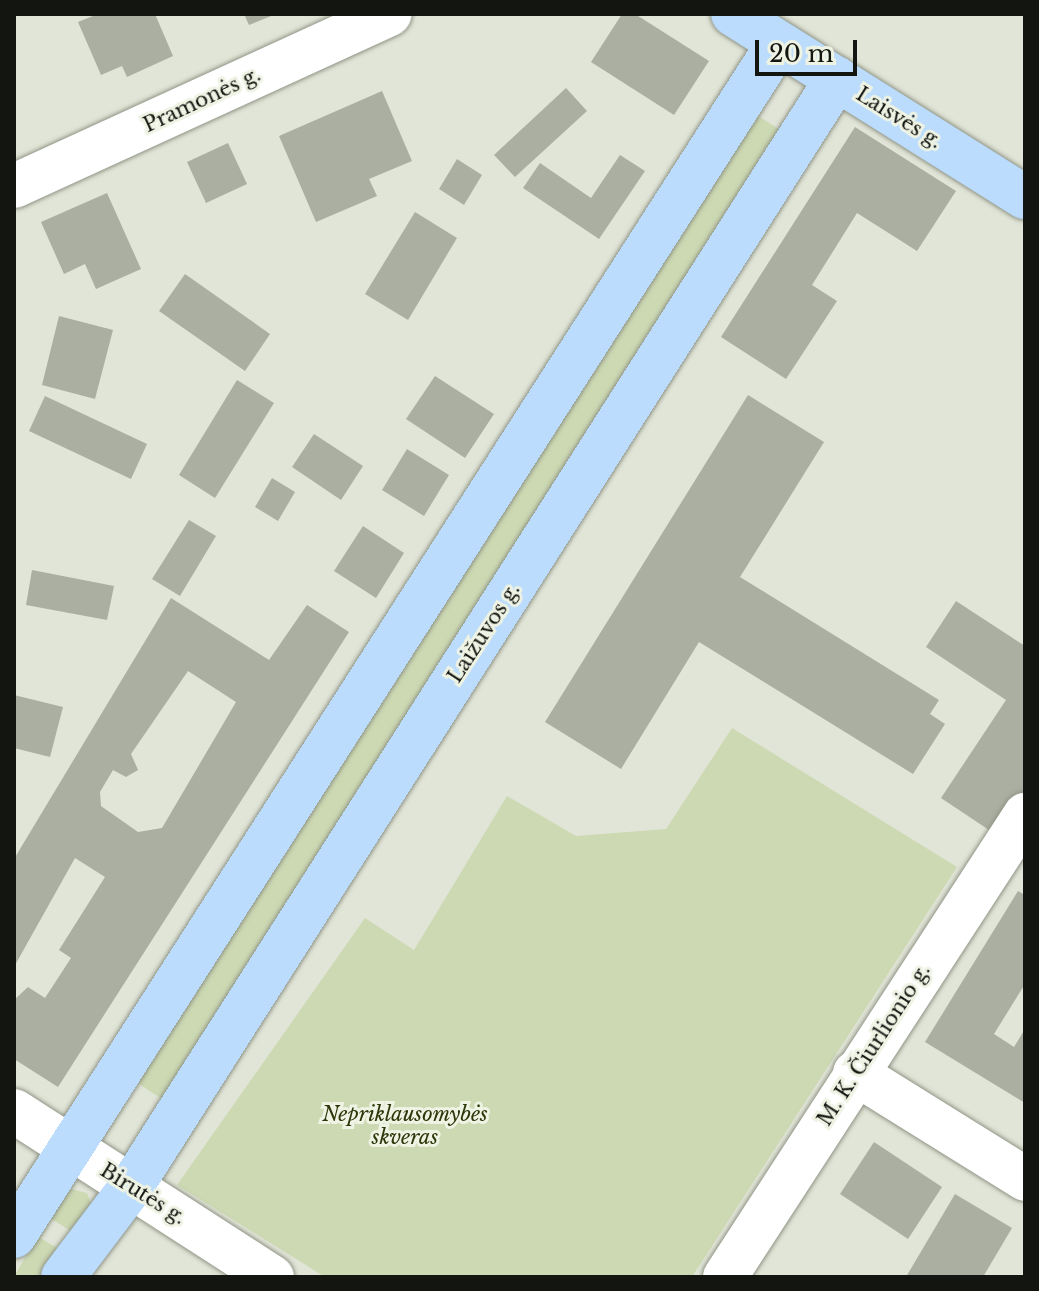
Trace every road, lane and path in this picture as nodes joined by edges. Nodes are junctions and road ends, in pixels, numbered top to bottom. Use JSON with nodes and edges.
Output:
{"nodes":[{"id":1,"x":389,"y":14,"type":"edge"},
{"id":2,"x":733,"y":14,"type":"edge"},
{"id":3,"x":778,"y":44,"type":"junction"},
{"id":4,"x":837,"y":79,"type":"junction"},
{"id":5,"x":14,"y":186,"type":"edge"},
{"id":6,"x":1025,"y":197,"type":"edge"},
{"id":7,"x":1025,"y":815,"type":"edge"},
{"id":8,"x":855,"y":1073,"type":"junction"},
{"id":9,"x":14,"y":1111,"type":"edge"},
{"id":10,"x":71,"y":1149,"type":"junction"},
{"id":11,"x":1025,"y":1179,"type":"edge"},
{"id":12,"x":131,"y":1187,"type":"junction"},
{"id":13,"x":14,"y":1236,"type":"edge"},
{"id":14,"x":63,"y":1277,"type":"edge"},
{"id":15,"x":272,"y":1277,"type":"edge"},
{"id":16,"x":725,"y":1277,"type":"edge"}],
"edges":[{"from":1,"to":5,"type":"street","name":"Pramonės g."},
{"from":2,"to":3,"type":"main road","name":"Laisvės g."},
{"from":3,"to":4,"type":"main road","name":"Laisvės g."},
{"from":3,"to":10,"type":"main road"},
{"from":4,"to":6,"type":"main road","name":"Laisvės g."},
{"from":4,"to":12,"type":"main road","name":"Laižuvos g."},
{"from":7,"to":8,"type":"street","name":"M. K. Čiurlionio g."},
{"from":8,"to":11,"type":"street"},
{"from":8,"to":16,"type":"street","name":"M. K. Čiurlionio g."},
{"from":9,"to":10,"type":"street","name":"Birutės g."},
{"from":10,"to":12,"type":"street","name":"Birutės g."},
{"from":10,"to":13,"type":"main road"},
{"from":12,"to":14,"type":"main road","name":"Laižuvos g."},
{"from":12,"to":15,"type":"street","name":"Birutės g."}]}
